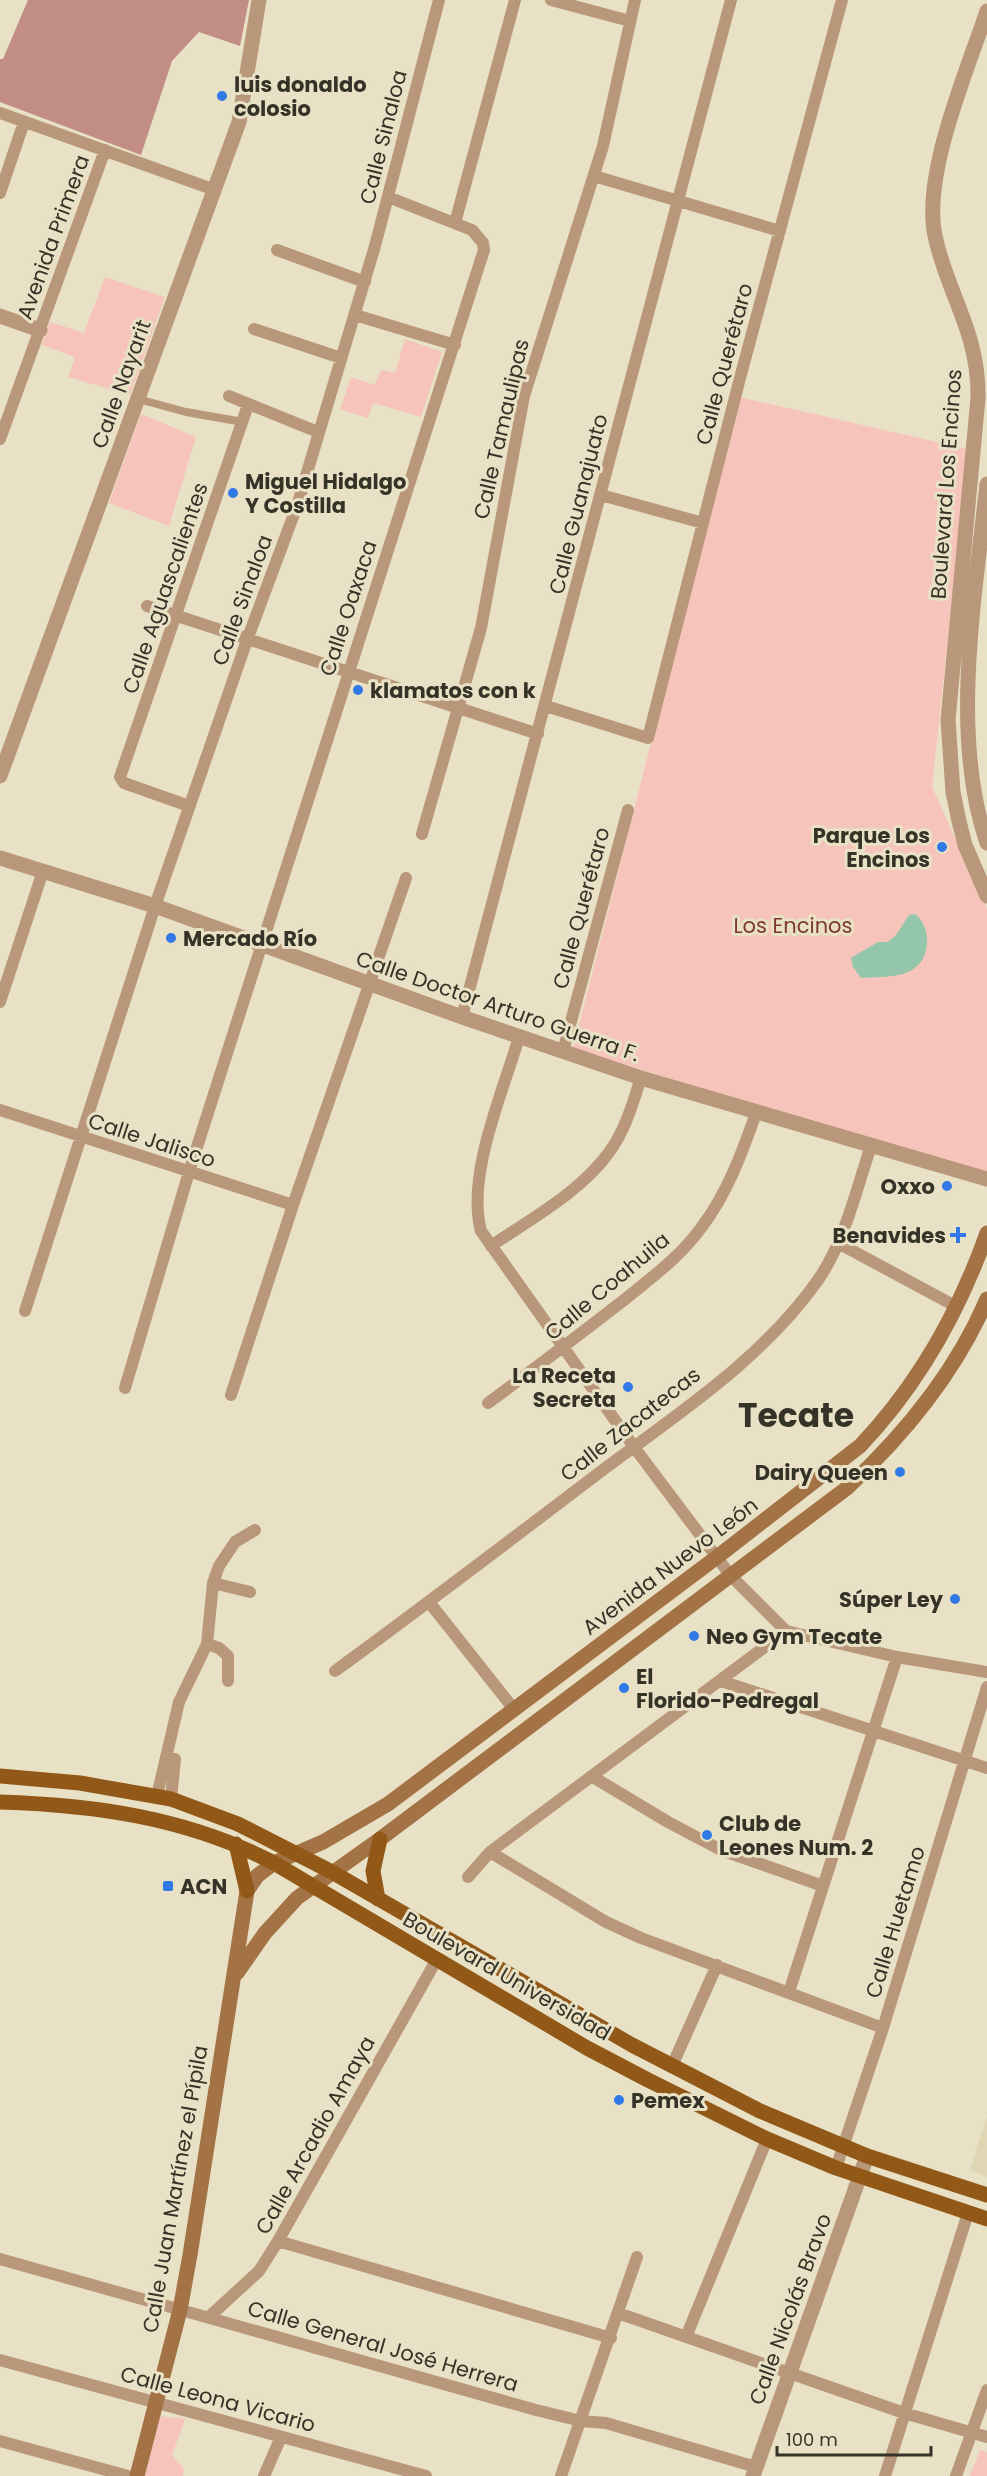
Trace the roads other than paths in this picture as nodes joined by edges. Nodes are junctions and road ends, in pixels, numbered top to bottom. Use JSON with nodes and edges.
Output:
{"nodes":[{"id":1,"x":259,"y":0,"type":"edge"},
{"id":2,"x":439,"y":0,"type":"edge"},
{"id":3,"x":515,"y":0,"type":"edge"},
{"id":4,"x":551,"y":0,"type":"edge"},
{"id":5,"x":635,"y":0,"type":"edge"},
{"id":6,"x":731,"y":0,"type":"edge"},
{"id":7,"x":842,"y":0,"type":"edge"},
{"id":8,"x":987,"y":11,"type":"edge"},
{"id":9,"x":630,"y":21,"type":"junction"},
{"id":10,"x":0,"y":113,"type":"edge"},
{"id":11,"x":24,"y":122,"type":"junction"},
{"id":12,"x":105,"y":150,"type":"junction"},
{"id":13,"x":594,"y":176,"type":"junction"},
{"id":14,"x":216,"y":190,"type":"junction"},
{"id":15,"x":0,"y":193,"type":"edge"},
{"id":16,"x":388,"y":197,"type":"junction"},
{"id":17,"x":677,"y":200,"type":"junction"},
{"id":18,"x":455,"y":224,"type":"junction"},
{"id":19,"x":780,"y":231,"type":"junction"},
{"id":20,"x":277,"y":250,"type":"dead end"},
{"id":21,"x":365,"y":282,"type":"junction"},
{"id":22,"x":0,"y":315,"type":"edge"},
{"id":23,"x":355,"y":315,"type":"junction"},
{"id":24,"x":254,"y":329,"type":"dead end"},
{"id":25,"x":40,"y":330,"type":"junction"},
{"id":26,"x":455,"y":345,"type":"junction"},
{"id":27,"x":341,"y":358,"type":"junction"},
{"id":28,"x":229,"y":396,"type":"dead end"},
{"id":29,"x":138,"y":399,"type":"junction"},
{"id":30,"x":248,"y":405,"type":"junction"},
{"id":31,"x":243,"y":422,"type":"junction"},
{"id":32,"x":318,"y":432,"type":"junction"},
{"id":33,"x":0,"y":439,"type":"edge"},
{"id":34,"x":987,"y":484,"type":"edge"},
{"id":35,"x":601,"y":495,"type":"junction"},
{"id":36,"x":703,"y":523,"type":"junction"},
{"id":37,"x":147,"y":606,"type":"dead end"},
{"id":38,"x":177,"y":616,"type":"junction"},
{"id":39,"x":247,"y":640,"type":"junction"},
{"id":40,"x":952,"y":661,"type":"junction"},
{"id":41,"x":970,"y":664,"type":"junction"},
{"id":42,"x":348,"y":672,"type":"junction"},
{"id":43,"x":546,"y":706,"type":"junction"},
{"id":44,"x":455,"y":709,"type":"junction"},
{"id":45,"x":538,"y":734,"type":"junction"},
{"id":46,"x":0,"y":776,"type":"edge"},
{"id":47,"x":189,"y":806,"type":"junction"},
{"id":48,"x":628,"y":810,"type":"dead end"},
{"id":49,"x":422,"y":834,"type":"dead end"},
{"id":50,"x":987,"y":843,"type":"edge"},
{"id":51,"x":0,"y":858,"type":"edge"},
{"id":52,"x":43,"y":871,"type":"junction"},
{"id":53,"x":406,"y":878,"type":"dead end"},
{"id":54,"x":987,"y":896,"type":"edge"},
{"id":55,"x":154,"y":906,"type":"junction"},
{"id":56,"x":261,"y":944,"type":"junction"},
{"id":57,"x":369,"y":983,"type":"junction"},
{"id":58,"x":0,"y":1002,"type":"edge"},
{"id":59,"x":462,"y":1017,"type":"junction"},
{"id":60,"x":519,"y":1037,"type":"junction"},
{"id":61,"x":563,"y":1052,"type":"junction"},
{"id":62,"x":641,"y":1078,"type":"junction"},
{"id":63,"x":0,"y":1110,"type":"edge"},
{"id":64,"x":756,"y":1113,"type":"junction"},
{"id":65,"x":81,"y":1137,"type":"junction"},
{"id":66,"x":871,"y":1146,"type":"junction"},
{"id":67,"x":189,"y":1172,"type":"junction"},
{"id":68,"x":987,"y":1179,"type":"edge"},
{"id":69,"x":293,"y":1205,"type":"junction"},
{"id":70,"x":987,"y":1233,"type":"edge"},
{"id":71,"x":838,"y":1243,"type":"junction"},
{"id":72,"x":491,"y":1246,"type":"junction"},
{"id":73,"x":987,"y":1299,"type":"edge"},
{"id":74,"x":957,"y":1307,"type":"junction"},
{"id":75,"x":25,"y":1311,"type":"dead end"},
{"id":76,"x":563,"y":1348,"type":"junction"},
{"id":77,"x":125,"y":1388,"type":"dead end"},
{"id":78,"x":231,"y":1395,"type":"dead end"},
{"id":79,"x":488,"y":1403,"type":"dead end"},
{"id":80,"x":634,"y":1447,"type":"junction"},
{"id":81,"x":255,"y":1530,"type":"dead end"},
{"id":82,"x":717,"y":1557,"type":"junction"},
{"id":83,"x":731,"y":1576,"type":"junction"},
{"id":84,"x":213,"y":1583,"type":"junction"},
{"id":85,"x":250,"y":1592,"type":"dead end"},
{"id":86,"x":429,"y":1602,"type":"junction"},
{"id":87,"x":786,"y":1631,"type":"junction"},
{"id":88,"x":207,"y":1644,"type":"junction"},
{"id":89,"x":897,"y":1657,"type":"junction"},
{"id":90,"x":335,"y":1671,"type":"dead end"},
{"id":91,"x":987,"y":1672,"type":"edge"},
{"id":92,"x":228,"y":1681,"type":"dead end"},
{"id":93,"x":721,"y":1681,"type":"junction"},
{"id":94,"x":987,"y":1687,"type":"edge"},
{"id":95,"x":513,"y":1708,"type":"junction"},
{"id":96,"x":873,"y":1732,"type":"junction"},
{"id":97,"x":964,"y":1760,"type":"junction"},
{"id":98,"x":987,"y":1768,"type":"edge"},
{"id":99,"x":0,"y":1776,"type":"edge"},
{"id":100,"x":593,"y":1777,"type":"junction"},
{"id":101,"x":164,"y":1798,"type":"junction"},
{"id":102,"x":0,"y":1802,"type":"edge"},
{"id":103,"x":380,"y":1839,"type":"junction"},
{"id":104,"x":236,"y":1844,"type":"junction"},
{"id":105,"x":490,"y":1852,"type":"junction"},
{"id":106,"x":295,"y":1854,"type":"junction"},
{"id":107,"x":274,"y":1863,"type":"junction"},
{"id":108,"x":332,"y":1872,"type":"junction"},
{"id":109,"x":468,"y":1877,"type":"dead end"},
{"id":110,"x":823,"y":1886,"type":"junction"},
{"id":111,"x":313,"y":1887,"type":"junction"},
{"id":112,"x":247,"y":1891,"type":"junction"},
{"id":113,"x":378,"y":1899,"type":"junction"},
{"id":114,"x":437,"y":1959,"type":"junction"},
{"id":115,"x":717,"y":1965,"type":"junction"},
{"id":116,"x":234,"y":1978,"type":"junction"},
{"id":117,"x":789,"y":1992,"type":"junction"},
{"id":118,"x":883,"y":2028,"type":"junction"},
{"id":119,"x":632,"y":2045,"type":"junction"},
{"id":120,"x":587,"y":2048,"type":"junction"},
{"id":121,"x":672,"y":2066,"type":"junction"},
{"id":122,"x":767,"y":2139,"type":"junction"},
{"id":123,"x":843,"y":2146,"type":"junction"},
{"id":124,"x":867,"y":2156,"type":"junction"},
{"id":125,"x":836,"y":2168,"type":"junction"},
{"id":126,"x":860,"y":2176,"type":"junction"},
{"id":127,"x":987,"y":2195,"type":"edge"},
{"id":128,"x":968,"y":2213,"type":"junction"},
{"id":129,"x":987,"y":2219,"type":"edge"},
{"id":130,"x":278,"y":2241,"type":"junction"},
{"id":131,"x":637,"y":2257,"type":"dead end"},
{"id":132,"x":0,"y":2259,"type":"edge"},
{"id":133,"x":180,"y":2310,"type":"junction"},
{"id":134,"x":618,"y":2313,"type":"junction"},
{"id":135,"x":210,"y":2316,"type":"junction"},
{"id":136,"x":686,"y":2337,"type":"junction"},
{"id":137,"x":610,"y":2338,"type":"junction"},
{"id":138,"x":0,"y":2360,"type":"edge"},
{"id":139,"x":789,"y":2373,"type":"junction"},
{"id":140,"x":987,"y":2390,"type":"edge"},
{"id":141,"x":157,"y":2402,"type":"junction"},
{"id":142,"x":904,"y":2413,"type":"junction"},
{"id":143,"x":581,"y":2421,"type":"junction"},
{"id":144,"x":971,"y":2432,"type":"junction"},
{"id":145,"x":281,"y":2437,"type":"junction"},
{"id":146,"x":987,"y":2437,"type":"edge"},
{"id":147,"x":0,"y":2441,"type":"edge"},
{"id":148,"x":754,"y":2472,"type":"edge"},
{"id":149,"x":128,"y":2476,"type":"edge"},
{"id":150,"x":137,"y":2476,"type":"edge"},
{"id":151,"x":264,"y":2476,"type":"edge"},
{"id":152,"x":426,"y":2476,"type":"edge"},
{"id":153,"x":561,"y":2476,"type":"edge"},
{"id":154,"x":885,"y":2476,"type":"edge"},
{"id":155,"x":956,"y":2476,"type":"edge"}],
"edges":[{"from":1,"to":14,"type":"street","name":"Calle Nayarit"},
{"from":2,"to":16,"type":"street","name":"Calle Sinaloa"},
{"from":3,"to":18,"type":"street"},
{"from":4,"to":9,"type":"street"},
{"from":5,"to":9,"type":"street","name":"Calle Tamaulipas"},
{"from":6,"to":17,"type":"street","name":"Calle Guanajuato"},
{"from":7,"to":19,"type":"street","name":"Calle Querétaro"},
{"from":8,"to":40,"type":"street","name":"Boulevard Los Encinos"},
{"from":9,"to":13,"type":"street","name":"Calle Tamaulipas"},
{"from":10,"to":11,"type":"street"},
{"from":11,"to":12,"type":"street"},
{"from":11,"to":15,"type":"street"},
{"from":12,"to":14,"type":"street"},
{"from":12,"to":25,"type":"street","name":"Avenida Primera"},
{"from":13,"to":17,"type":"street"},
{"from":13,"to":44,"type":"street","name":"Calle Tamaulipas"},
{"from":14,"to":29,"type":"street","name":"Calle Nayarit"},
{"from":16,"to":18,"type":"street"},
{"from":16,"to":21,"type":"street","name":"Calle Sinaloa"},
{"from":17,"to":19,"type":"street"},
{"from":17,"to":35,"type":"street","name":"Calle Guanajuato"},
{"from":18,"to":26,"type":"street","name":"Calle Oaxaca"},
{"from":19,"to":36,"type":"street","name":"Calle Querétaro"},
{"from":20,"to":21,"type":"street"},
{"from":21,"to":23,"type":"street","name":"Calle Sinaloa"},
{"from":22,"to":25,"type":"street"},
{"from":23,"to":26,"type":"street"},
{"from":23,"to":27,"type":"street","name":"Calle Sinaloa"},
{"from":24,"to":27,"type":"street"},
{"from":25,"to":33,"type":"street","name":"Avenida Primera"},
{"from":26,"to":42,"type":"street","name":"Calle Oaxaca"},
{"from":27,"to":32,"type":"street","name":"Calle Sinaloa"},
{"from":28,"to":30,"type":"street"},
{"from":29,"to":31,"type":"street"},
{"from":29,"to":46,"type":"street","name":"Calle Nayarit"},
{"from":30,"to":31,"type":"street","name":"Calle Aguascalientes"},
{"from":30,"to":32,"type":"street"},
{"from":31,"to":38,"type":"street","name":"Calle Aguascalientes"},
{"from":32,"to":39,"type":"street","name":"Calle Sinaloa"},
{"from":34,"to":41,"type":"street","name":"Boulevard Los Encinos"},
{"from":35,"to":36,"type":"street"},
{"from":35,"to":43,"type":"street","name":"Calle Guanajuato"},
{"from":36,"to":43,"type":"street","name":"Calle Querétaro"},
{"from":37,"to":38,"type":"street"},
{"from":38,"to":39,"type":"street"},
{"from":38,"to":47,"type":"street","name":"Calle Aguascalientes"},
{"from":39,"to":42,"type":"street"},
{"from":39,"to":47,"type":"street","name":"Calle Sinaloa"},
{"from":40,"to":41,"type":"street"},
{"from":40,"to":54,"type":"street","name":"Boulevard Los Encinos"},
{"from":41,"to":50,"type":"street","name":"Boulevard Los Encinos"},
{"from":42,"to":44,"type":"street"},
{"from":42,"to":56,"type":"street","name":"Calle Oaxaca"},
{"from":43,"to":45,"type":"street","name":"Calle Guanajuato"},
{"from":44,"to":45,"type":"street"},
{"from":44,"to":49,"type":"street","name":"Calle Tamaulipas"},
{"from":45,"to":59,"type":"street","name":"Calle Guanajuato"},
{"from":47,"to":55,"type":"street","name":"Calle Sinaloa"},
{"from":48,"to":61,"type":"street","name":"Calle Querétaro"},
{"from":51,"to":52,"type":"street","name":"Calle Doctor Arturo Guerra F."},
{"from":52,"to":55,"type":"street","name":"Calle Doctor Arturo Guerra F."},
{"from":52,"to":58,"type":"street"},
{"from":53,"to":57,"type":"street"},
{"from":55,"to":56,"type":"street","name":"Calle Doctor Arturo Guerra F."},
{"from":55,"to":65,"type":"street","name":"Calle Sinaloa"},
{"from":56,"to":57,"type":"street","name":"Calle Doctor Arturo Guerra F."},
{"from":56,"to":67,"type":"street","name":"Calle Oaxaca"},
{"from":57,"to":59,"type":"street","name":"Calle Doctor Arturo Guerra F."},
{"from":57,"to":69,"type":"street"},
{"from":59,"to":60,"type":"street","name":"Calle Doctor Arturo Guerra F."},
{"from":60,"to":61,"type":"street","name":"Calle Doctor Arturo Guerra F."},
{"from":60,"to":72,"type":"street"},
{"from":61,"to":62,"type":"street","name":"Calle Doctor Arturo Guerra F."},
{"from":62,"to":64,"type":"street","name":"Calle Doctor Arturo Guerra F."},
{"from":62,"to":72,"type":"street"},
{"from":63,"to":65,"type":"street","name":"Calle Jalisco"},
{"from":64,"to":66,"type":"street","name":"Calle Doctor Arturo Guerra F."},
{"from":64,"to":76,"type":"street","name":"Calle Coahuila"},
{"from":65,"to":67,"type":"street","name":"Calle Jalisco"},
{"from":65,"to":75,"type":"street","name":"Calle Sinaloa"},
{"from":66,"to":68,"type":"street","name":"Calle Doctor Arturo Guerra F."},
{"from":66,"to":71,"type":"street","name":"Calle Zacatecas"},
{"from":67,"to":69,"type":"street","name":"Calle Jalisco"},
{"from":67,"to":77,"type":"street","name":"Calle Oaxaca"},
{"from":69,"to":78,"type":"street"},
{"from":70,"to":74,"type":"main road","name":"Avenida Nuevo León"},
{"from":71,"to":74,"type":"street"},
{"from":71,"to":80,"type":"street","name":"Calle Zacatecas"},
{"from":72,"to":76,"type":"street"},
{"from":73,"to":83,"type":"main road","name":"Avenida Nuevo León"},
{"from":74,"to":82,"type":"main road","name":"Avenida Nuevo León"},
{"from":76,"to":79,"type":"street","name":"Calle Coahuila"},
{"from":76,"to":80,"type":"street"},
{"from":80,"to":82,"type":"street"},
{"from":80,"to":86,"type":"street","name":"Calle Zacatecas"},
{"from":81,"to":84,"type":"street"},
{"from":82,"to":83,"type":"street"},
{"from":82,"to":95,"type":"main road","name":"Avenida Nuevo León"},
{"from":83,"to":87,"type":"street"},
{"from":83,"to":103,"type":"main road","name":"Avenida Nuevo León"},
{"from":84,"to":85,"type":"street"},
{"from":84,"to":88,"type":"street"},
{"from":86,"to":90,"type":"street","name":"Calle Zacatecas"},
{"from":86,"to":95,"type":"street"},
{"from":87,"to":89,"type":"street"},
{"from":87,"to":93,"type":"street"},
{"from":88,"to":92,"type":"street"},
{"from":88,"to":101,"type":"street"},
{"from":89,"to":91,"type":"street"},
{"from":89,"to":96,"type":"street"},
{"from":93,"to":96,"type":"street"},
{"from":93,"to":100,"type":"street"},
{"from":94,"to":97,"type":"street","name":"Calle Huetamo"},
{"from":95,"to":106,"type":"main road","name":"Avenida Nuevo León"},
{"from":96,"to":97,"type":"street"},
{"from":96,"to":110,"type":"street"},
{"from":97,"to":98,"type":"street"},
{"from":97,"to":118,"type":"street","name":"Calle Huetamo"},
{"from":99,"to":101,"type":"main road","name":"Boulevard Universidad"},
{"from":100,"to":105,"type":"street"},
{"from":100,"to":110,"type":"street"},
{"from":101,"to":106,"type":"main road","name":"Boulevard Universidad"},
{"from":102,"to":104,"type":"main road","name":"Boulevard Universidad"},
{"from":103,"to":108,"type":"main road","name":"Avenida Nuevo León"},
{"from":103,"to":113,"type":"main road"},
{"from":104,"to":107,"type":"main road","name":"Boulevard Universidad"},
{"from":104,"to":112,"type":"main road"},
{"from":105,"to":109,"type":"street"},
{"from":105,"to":115,"type":"street"},
{"from":106,"to":107,"type":"main road"},
{"from":106,"to":108,"type":"main road","name":"Boulevard Universidad"},
{"from":107,"to":111,"type":"main road","name":"Boulevard Universidad"},
{"from":107,"to":112,"type":"main road"},
{"from":108,"to":111,"type":"main road","name":"Calle Juan Martínez el Pípila"},
{"from":108,"to":113,"type":"main road","name":"Boulevard Universidad"},
{"from":110,"to":117,"type":"street"},
{"from":111,"to":114,"type":"main road","name":"Boulevard Universidad"},
{"from":111,"to":116,"type":"main road","name":"Calle Juan Martínez el Pípila"},
{"from":112,"to":116,"type":"main road","name":"Calle Juan Martínez el Pípila"},
{"from":113,"to":119,"type":"main road","name":"Boulevard Universidad"},
{"from":114,"to":120,"type":"main road","name":"Boulevard Universidad"},
{"from":114,"to":130,"type":"street","name":"Calle Arcadio Amaya"},
{"from":115,"to":117,"type":"street"},
{"from":115,"to":121,"type":"street"},
{"from":116,"to":133,"type":"main road","name":"Calle Juan Martínez el Pípila"},
{"from":117,"to":118,"type":"street"},
{"from":118,"to":123,"type":"street","name":"Calle Huetamo"},
{"from":119,"to":120,"type":"main road"},
{"from":119,"to":121,"type":"main road","name":"Boulevard Universidad"},
{"from":120,"to":122,"type":"main road","name":"Boulevard Universidad"},
{"from":121,"to":123,"type":"main road","name":"Boulevard Universidad"},
{"from":122,"to":125,"type":"main road","name":"Boulevard Universidad"},
{"from":122,"to":136,"type":"street"},
{"from":123,"to":124,"type":"main road","name":"Boulevard Universidad"},
{"from":123,"to":125,"type":"street","name":"Calle Huetamo"},
{"from":124,"to":126,"type":"street","name":"Calle Nicolás Bravo"},
{"from":124,"to":127,"type":"main road","name":"Boulevard Universidad"},
{"from":125,"to":126,"type":"main road","name":"Boulevard Universidad"},
{"from":126,"to":128,"type":"main road","name":"Boulevard Universidad"},
{"from":126,"to":139,"type":"street","name":"Calle Nicolás Bravo"},
{"from":128,"to":129,"type":"main road","name":"Boulevard Universidad"},
{"from":128,"to":142,"type":"street"},
{"from":130,"to":135,"type":"street","name":"Calle Arcadio Amaya"},
{"from":130,"to":137,"type":"street"},
{"from":131,"to":134,"type":"street"},
{"from":132,"to":133,"type":"street","name":"Calle General José Herrera"},
{"from":133,"to":135,"type":"street","name":"Calle General José Herrera"},
{"from":133,"to":141,"type":"main road","name":"Calle Juan Martínez el Pípila"},
{"from":134,"to":136,"type":"street"},
{"from":134,"to":137,"type":"street"},
{"from":135,"to":143,"type":"street","name":"Calle General José Herrera"},
{"from":136,"to":139,"type":"street"},
{"from":137,"to":143,"type":"street"},
{"from":138,"to":141,"type":"street","name":"Calle Leona Vicario"},
{"from":139,"to":142,"type":"street"},
{"from":139,"to":148,"type":"street","name":"Calle Nicolás Bravo"},
{"from":140,"to":144,"type":"street"},
{"from":141,"to":145,"type":"street","name":"Calle Leona Vicario"},
{"from":141,"to":150,"type":"main road","name":"Calle Juan Martínez el Pípila"},
{"from":142,"to":144,"type":"street"},
{"from":142,"to":154,"type":"street"},
{"from":143,"to":148,"type":"street","name":"Calle General José Herrera"},
{"from":143,"to":153,"type":"street"},
{"from":144,"to":146,"type":"street"},
{"from":144,"to":155,"type":"street"},
{"from":145,"to":151,"type":"street"},
{"from":145,"to":152,"type":"street","name":"Calle Leona Vicario"},
{"from":147,"to":149,"type":"street"}]}
